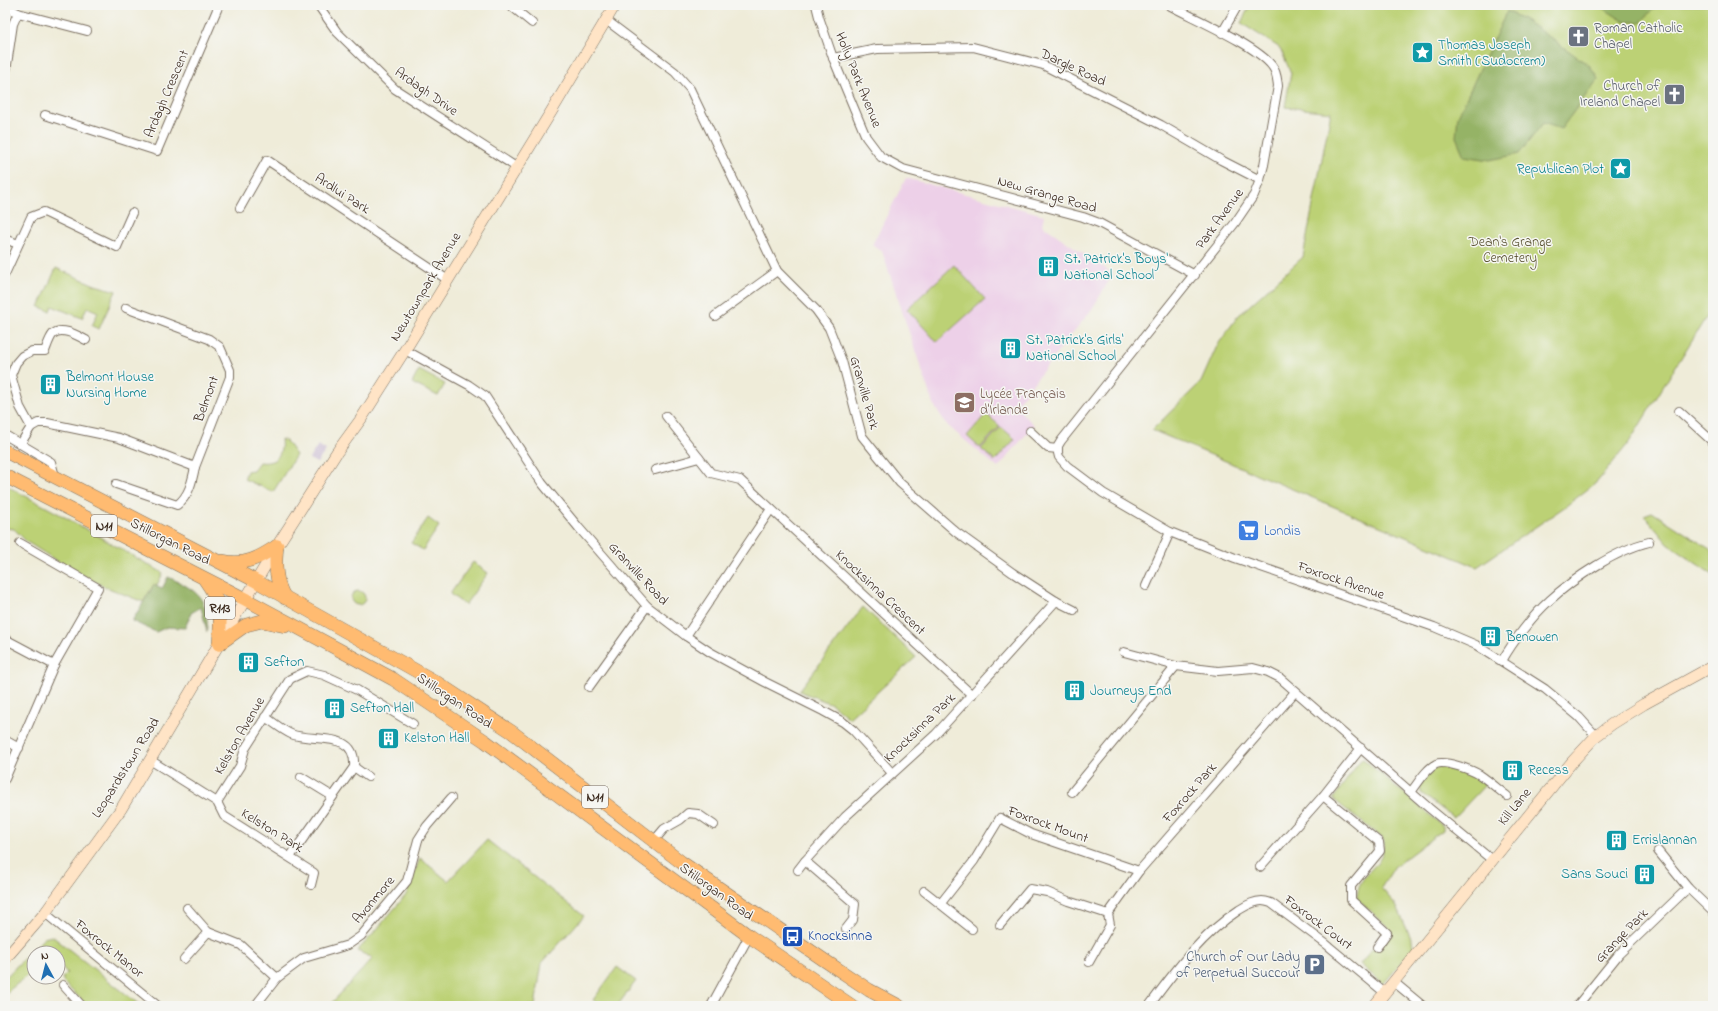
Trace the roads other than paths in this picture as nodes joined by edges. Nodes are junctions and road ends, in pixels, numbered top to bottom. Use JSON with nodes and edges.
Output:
{"nodes":[{"id":1,"x":219,"y":5,"type":"edge"},
{"id":2,"x":318,"y":5,"type":"edge"},
{"id":3,"x":510,"y":5,"type":"edge"},
{"id":4,"x":615,"y":5,"type":"edge"},
{"id":5,"x":816,"y":5,"type":"edge"},
{"id":6,"x":1169,"y":5,"type":"edge"},
{"id":7,"x":1238,"y":5,"type":"edge"},
{"id":8,"x":5,"y":6,"type":"edge"},
{"id":9,"x":18,"y":13,"type":"junction"},
{"id":10,"x":606,"y":20,"type":"junction"},
{"id":11,"x":532,"y":24,"type":"dead end"},
{"id":12,"x":87,"y":31,"type":"dead end"},
{"id":13,"x":1222,"y":33,"type":"junction"},
{"id":14,"x":833,"y":58,"type":"junction"},
{"id":15,"x":5,"y":78,"type":"edge"},
{"id":16,"x":45,"y":115,"type":"dead end"},
{"id":17,"x":516,"y":167,"type":"junction"},
{"id":18,"x":930,"y":176,"type":"joint"},
{"id":19,"x":1260,"y":180,"type":"junction"},
{"id":20,"x":240,"y":208,"type":"dead end"},
{"id":21,"x":132,"y":213,"type":"dead end"},
{"id":22,"x":5,"y":239,"type":"edge"},
{"id":23,"x":18,"y":244,"type":"junction"},
{"id":24,"x":777,"y":271,"type":"junction"},
{"id":25,"x":5,"y":274,"type":"edge"},
{"id":26,"x":1195,"y":275,"type":"junction"},
{"id":27,"x":448,"y":280,"type":"junction"},
{"id":28,"x":126,"y":308,"type":"dead end"},
{"id":29,"x":715,"y":316,"type":"dead end"},
{"id":30,"x":86,"y":340,"type":"dead end"},
{"id":31,"x":405,"y":350,"type":"junction"},
{"id":32,"x":1679,"y":411,"type":"dead end"},
{"id":33,"x":666,"y":416,"type":"dead end"},
{"id":34,"x":31,"y":427,"type":"junction"},
{"id":35,"x":1030,"y":431,"type":"dead end"},
{"id":36,"x":5,"y":435,"type":"edge"},
{"id":37,"x":1713,"y":442,"type":"edge"},
{"id":38,"x":21,"y":443,"type":"junction"},
{"id":39,"x":1058,"y":449,"type":"junction"},
{"id":40,"x":5,"y":451,"type":"edge"},
{"id":41,"x":699,"y":458,"type":"junction"},
{"id":42,"x":195,"y":467,"type":"junction"},
{"id":43,"x":655,"y":470,"type":"dead end"},
{"id":44,"x":5,"y":476,"type":"edge"},
{"id":45,"x":55,"y":476,"type":"junction"},
{"id":46,"x":116,"y":484,"type":"dead end"},
{"id":47,"x":771,"y":509,"type":"junction"},
{"id":48,"x":1170,"y":532,"type":"junction"},
{"id":49,"x":1649,"y":542,"type":"dead end"},
{"id":50,"x":20,"y":543,"type":"dead end"},
{"id":51,"x":276,"y":546,"type":"junction"},
{"id":52,"x":214,"y":559,"type":"junction"},
{"id":53,"x":202,"y":577,"type":"junction"},
{"id":54,"x":256,"y":581,"type":"junction"},
{"id":55,"x":1146,"y":586,"type":"dead end"},
{"id":56,"x":285,"y":598,"type":"junction"},
{"id":57,"x":245,"y":599,"type":"junction"},
{"id":58,"x":1056,"y":601,"type":"junction"},
{"id":59,"x":647,"y":606,"type":"junction"},
{"id":60,"x":1074,"y":610,"type":"dead end"},
{"id":61,"x":299,"y":630,"type":"junction"},
{"id":62,"x":686,"y":636,"type":"junction"},
{"id":63,"x":5,"y":639,"type":"edge"},
{"id":64,"x":219,"y":644,"type":"junction"},
{"id":65,"x":1124,"y":652,"type":"dead end"},
{"id":66,"x":1502,"y":661,"type":"junction"},
{"id":67,"x":54,"y":665,"type":"junction"},
{"id":68,"x":1176,"y":666,"type":"junction"},
{"id":69,"x":1713,"y":666,"type":"edge"},
{"id":70,"x":589,"y":687,"type":"dead end"},
{"id":71,"x":1295,"y":692,"type":"junction"},
{"id":72,"x":972,"y":695,"type":"junction"},
{"id":73,"x":265,"y":717,"type":"junction"},
{"id":74,"x":413,"y":724,"type":"dead end"},
{"id":75,"x":1596,"y":736,"type":"junction"},
{"id":76,"x":5,"y":740,"type":"edge"},
{"id":77,"x":19,"y":748,"type":"junction"},
{"id":78,"x":1361,"y":748,"type":"junction"},
{"id":79,"x":150,"y":760,"type":"junction"},
{"id":80,"x":354,"y":767,"type":"junction"},
{"id":81,"x":892,"y":773,"type":"junction"},
{"id":82,"x":301,"y":777,"type":"dead end"},
{"id":83,"x":368,"y":777,"type":"dead end"},
{"id":84,"x":5,"y":779,"type":"edge"},
{"id":85,"x":1072,"y":792,"type":"dead end"},
{"id":86,"x":1412,"y":792,"type":"junction"},
{"id":87,"x":332,"y":796,"type":"junction"},
{"id":88,"x":1322,"y":796,"type":"junction"},
{"id":89,"x":1507,"y":796,"type":"dead end"},
{"id":90,"x":451,"y":798,"type":"dead end"},
{"id":91,"x":217,"y":802,"type":"junction"},
{"id":92,"x":714,"y":825,"type":"dead end"},
{"id":93,"x":653,"y":842,"type":"junction"},
{"id":94,"x":1658,"y":851,"type":"dead end"},
{"id":95,"x":290,"y":857,"type":"junction"},
{"id":96,"x":1492,"y":860,"type":"junction"},
{"id":97,"x":805,"y":861,"type":"junction"},
{"id":98,"x":1260,"y":867,"type":"dead end"},
{"id":99,"x":798,"y":870,"type":"dead end"},
{"id":100,"x":1139,"y":871,"type":"junction"},
{"id":101,"x":311,"y":885,"type":"dead end"},
{"id":102,"x":1688,"y":888,"type":"junction"},
{"id":103,"x":924,"y":891,"type":"dead end"},
{"id":104,"x":941,"y":903,"type":"junction"},
{"id":105,"x":187,"y":908,"type":"dead end"},
{"id":106,"x":1713,"y":912,"type":"edge"},
{"id":107,"x":44,"y":913,"type":"junction"},
{"id":108,"x":1108,"y":914,"type":"junction"},
{"id":109,"x":1000,"y":925,"type":"dead end"},
{"id":110,"x":846,"y":929,"type":"dead end"},
{"id":111,"x":972,"y":929,"type":"dead end"},
{"id":112,"x":208,"y":932,"type":"junction"},
{"id":113,"x":749,"y":936,"type":"junction"},
{"id":114,"x":1377,"y":947,"type":"dead end"},
{"id":115,"x":5,"y":959,"type":"edge"},
{"id":116,"x":184,"y":959,"type":"dead end"},
{"id":117,"x":1089,"y":962,"type":"dead end"},
{"id":118,"x":277,"y":978,"type":"junction"},
{"id":119,"x":1394,"y":982,"type":"junction"},
{"id":120,"x":63,"y":985,"type":"dead end"},
{"id":121,"x":1385,"y":993,"type":"junction"},
{"id":122,"x":82,"y":1006,"type":"edge"},
{"id":123,"x":158,"y":1006,"type":"edge"},
{"id":124,"x":255,"y":1006,"type":"edge"},
{"id":125,"x":711,"y":1006,"type":"edge"},
{"id":126,"x":852,"y":1006,"type":"edge"},
{"id":127,"x":899,"y":1006,"type":"edge"},
{"id":128,"x":1149,"y":1006,"type":"edge"},
{"id":129,"x":1374,"y":1006,"type":"edge"},
{"id":130,"x":1423,"y":1006,"type":"edge"},
{"id":131,"x":1577,"y":1006,"type":"edge"}],
"edges":[{"from":1,"to":16,"type":"street","name":"Ardagh Crescent"},
{"from":2,"to":17,"type":"street","name":"Ardagh Drive"},
{"from":3,"to":11,"type":"street"},
{"from":4,"to":10,"type":"main road","name":"Newtownpark Avenue","number":"R113"},
{"from":5,"to":14,"type":"street","name":"Holly Park Avenue"},
{"from":6,"to":13,"type":"street"},
{"from":7,"to":13,"type":"street"},
{"from":8,"to":9,"type":"street"},
{"from":9,"to":12,"type":"street"},
{"from":9,"to":15,"type":"street"},
{"from":10,"to":17,"type":"main road","name":"Newtownpark Avenue","number":"R113"},
{"from":10,"to":24,"type":"street","name":"Granville Park"},
{"from":13,"to":19,"type":"street","name":"Park Avenue"},
{"from":14,"to":18,"type":"street","name":"Holly Park Avenue"},
{"from":14,"to":19,"type":"street","name":"Dargle Road"},
{"from":17,"to":27,"type":"main road","name":"Newtownpark Avenue","number":"R113"},
{"from":18,"to":26,"type":"street","name":"New Grange Road"},
{"from":19,"to":26,"type":"street","name":"Park Avenue"},
{"from":20,"to":27,"type":"street","name":"Ardlui Park"},
{"from":21,"to":23,"type":"street"},
{"from":22,"to":23,"type":"street"},
{"from":23,"to":25,"type":"street"},
{"from":24,"to":29,"type":"street"},
{"from":24,"to":58,"type":"street","name":"Granville Park"},
{"from":26,"to":39,"type":"street","name":"Park Avenue"},
{"from":27,"to":31,"type":"main road","name":"Newtownpark Avenue","number":"R113"},
{"from":28,"to":42,"type":"street","name":"Belmont"},
{"from":30,"to":34,"type":"street"},
{"from":31,"to":51,"type":"main road","name":"Newtownpark Avenue","number":"R113"},
{"from":31,"to":59,"type":"street","name":"Granville Road"},
{"from":32,"to":37,"type":"street"},
{"from":33,"to":41,"type":"street"},
{"from":34,"to":38,"type":"street"},
{"from":34,"to":42,"type":"street"},
{"from":35,"to":39,"type":"street"},
{"from":36,"to":38,"type":"street"},
{"from":38,"to":45,"type":"street"},
{"from":39,"to":48,"type":"street","name":"Foxrock Avenue"},
{"from":40,"to":45,"type":"highway","name":"Stillorgan Road","number":"N11"},
{"from":41,"to":43,"type":"street"},
{"from":41,"to":47,"type":"street","name":"Knocksinna Crescent"},
{"from":42,"to":46,"type":"street","name":"Belmont"},
{"from":44,"to":53,"type":"highway","name":"Stillorgan Road","number":"N11"},
{"from":45,"to":52,"type":"highway","name":"Stillorgan Road","number":"N11"},
{"from":47,"to":62,"type":"street"},
{"from":47,"to":72,"type":"street","name":"Knocksinna Crescent"},
{"from":48,"to":55,"type":"street"},
{"from":48,"to":66,"type":"street","name":"Foxrock Avenue"},
{"from":49,"to":66,"type":"street"},
{"from":50,"to":67,"type":"street"},
{"from":51,"to":52,"type":"highway","number":"N11"},
{"from":51,"to":54,"type":"main road","name":"Newtownpark Avenue","number":"R113"},
{"from":51,"to":56,"type":"highway"},
{"from":52,"to":54,"type":"highway","name":"Stillorgan Road","number":"N11"},
{"from":53,"to":57,"type":"highway","name":"Stillorgan Road","number":"N11"},
{"from":53,"to":64,"type":"highway","number":"R113"},
{"from":54,"to":56,"type":"highway","name":"Stillorgan Road","number":"N11"},
{"from":54,"to":57,"type":"main road","name":"Leopardstown Road","number":"R113"},
{"from":56,"to":93,"type":"highway","name":"Stillorgan Road","number":"N11"},
{"from":57,"to":61,"type":"highway","name":"Stillorgan Road","number":"N11"},
{"from":57,"to":64,"type":"main road","name":"Leopardstown Road","number":"R113"},
{"from":58,"to":60,"type":"street","name":"Granville Park"},
{"from":58,"to":72,"type":"street","name":"Knocksinna Park"},
{"from":59,"to":62,"type":"street","name":"Granville Road"},
{"from":59,"to":70,"type":"street"},
{"from":61,"to":64,"type":"highway","number":"N11"},
{"from":61,"to":113,"type":"highway","name":"Stillorgan Road","number":"N11"},
{"from":62,"to":81,"type":"street","name":"Granville Road"},
{"from":63,"to":67,"type":"street"},
{"from":64,"to":79,"type":"main road","name":"Leopardstown Road","number":"R113"},
{"from":65,"to":68,"type":"street"},
{"from":66,"to":75,"type":"street","name":"Foxrock Avenue"},
{"from":67,"to":77,"type":"street"},
{"from":68,"to":71,"type":"street"},
{"from":68,"to":85,"type":"street"},
{"from":69,"to":75,"type":"main road","name":"Kill Lane"},
{"from":71,"to":78,"type":"street"},
{"from":71,"to":100,"type":"street","name":"Foxrock Park"},
{"from":72,"to":81,"type":"street","name":"Knocksinna Park"},
{"from":73,"to":74,"type":"street","name":"Kelston Avenue"},
{"from":73,"to":80,"type":"street"},
{"from":73,"to":91,"type":"street","name":"Kelston Avenue"},
{"from":75,"to":96,"type":"main road","name":"Kill Lane"},
{"from":76,"to":77,"type":"street"},
{"from":77,"to":84,"type":"street"},
{"from":78,"to":86,"type":"street"},
{"from":78,"to":88,"type":"street"},
{"from":79,"to":91,"type":"street","name":"Kelston Park"},
{"from":79,"to":107,"type":"main road","name":"Leopardstown Road","number":"R113"},
{"from":80,"to":83,"type":"street"},
{"from":80,"to":87,"type":"street"},
{"from":81,"to":97,"type":"street","name":"Knocksinna Park"},
{"from":82,"to":87,"type":"street"},
{"from":86,"to":89,"type":"street"},
{"from":86,"to":96,"type":"street"},
{"from":87,"to":95,"type":"street"},
{"from":88,"to":98,"type":"street"},
{"from":88,"to":114,"type":"street"},
{"from":90,"to":118,"type":"street","name":"Avonmore"},
{"from":91,"to":95,"type":"street","name":"Kelston Park"},
{"from":92,"to":93,"type":"street"},
{"from":93,"to":127,"type":"highway","name":"Stillorgan Road","number":"N11"},
{"from":94,"to":102,"type":"street"},
{"from":95,"to":101,"type":"street","name":"Kelston Park"},
{"from":96,"to":119,"type":"main road","name":"Kill Lane"},
{"from":97,"to":99,"type":"street","name":"Knocksinna Park"},
{"from":97,"to":110,"type":"street"},
{"from":100,"to":104,"type":"street","name":"Foxrock Mount"},
{"from":100,"to":108,"type":"street","name":"Foxrock Park"},
{"from":102,"to":106,"type":"street"},
{"from":102,"to":131,"type":"street","name":"Grange Park"},
{"from":103,"to":104,"type":"street"},
{"from":104,"to":111,"type":"street"},
{"from":105,"to":112,"type":"street"},
{"from":107,"to":115,"type":"main road","name":"Leopardstown Road","number":"R113"},
{"from":107,"to":123,"type":"street","name":"Foxrock Manor"},
{"from":108,"to":109,"type":"street"},
{"from":108,"to":117,"type":"street","name":"Foxrock Park"},
{"from":112,"to":116,"type":"street"},
{"from":112,"to":118,"type":"street"},
{"from":113,"to":125,"type":"street"},
{"from":113,"to":126,"type":"highway","name":"Stillorgan Road","number":"N11"},
{"from":118,"to":124,"type":"street","name":"Avonmore"},
{"from":119,"to":121,"type":"main road","name":"Kill Lane"},
{"from":119,"to":130,"type":"street"},
{"from":120,"to":122,"type":"street"},
{"from":121,"to":128,"type":"street","name":"Foxrock Court"},
{"from":121,"to":129,"type":"main road","name":"Kill Lane"}]}
